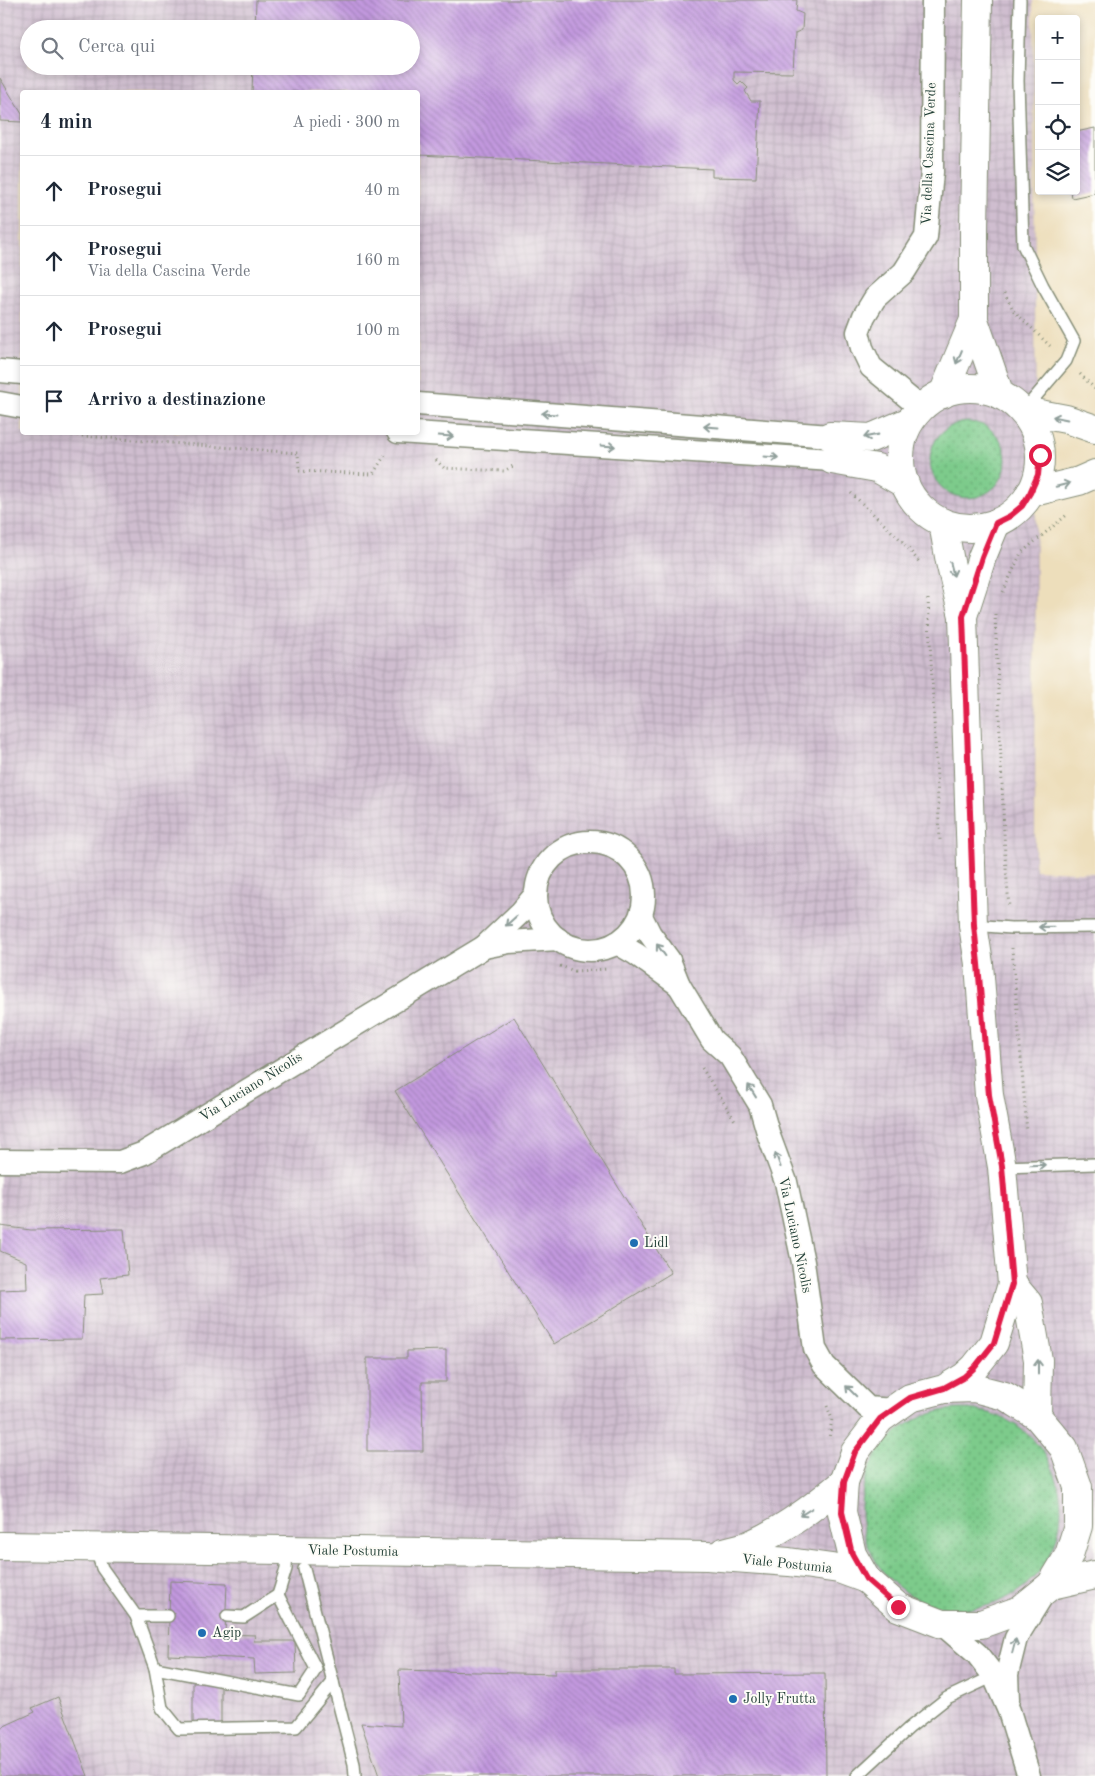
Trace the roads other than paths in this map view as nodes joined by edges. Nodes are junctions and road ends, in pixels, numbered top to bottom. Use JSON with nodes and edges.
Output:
{"nodes":[{"id":1,"x":933,"y":0,"type":"edge"},
{"id":2,"x":978,"y":0,"type":"edge"},
{"id":3,"x":1020,"y":0,"type":"edge"},
{"id":4,"x":974,"y":320,"type":"junction"},
{"id":5,"x":0,"y":371,"type":"edge"},
{"id":6,"x":20,"y":373,"type":"edge"},
{"id":7,"x":1000,"y":395,"type":"junction"},
{"id":8,"x":0,"y":404,"type":"edge"},
{"id":9,"x":420,"y":404,"type":"edge"},
{"id":10,"x":20,"y":407,"type":"edge"},
{"id":11,"x":925,"y":408,"type":"junction"},
{"id":12,"x":1023,"y":412,"type":"junction"},
{"id":13,"x":1095,"y":428,"type":"edge"},
{"id":14,"x":420,"y":433,"type":"edge"},
{"id":15,"x":831,"y":448,"type":"junction"},
{"id":16,"x":1095,"y":474,"type":"edge"},
{"id":17,"x":905,"y":484,"type":"junction"},
{"id":18,"x":1030,"y":493,"type":"junction"},
{"id":19,"x":943,"y":523,"type":"junction"},
{"id":20,"x":996,"y":523,"type":"junction"},
{"id":21,"x":963,"y":616,"type":"junction"},
{"id":22,"x":536,"y":894,"type":"junction"},
{"id":23,"x":641,"y":916,"type":"junction"},
{"id":24,"x":974,"y":925,"type":"junction"},
{"id":25,"x":1095,"y":927,"type":"edge"},
{"id":26,"x":558,"y":939,"type":"junction"},
{"id":27,"x":617,"y":943,"type":"junction"},
{"id":28,"x":484,"y":947,"type":"junction"},
{"id":29,"x":679,"y":986,"type":"junction"},
{"id":30,"x":0,"y":1161,"type":"edge"},
{"id":31,"x":1095,"y":1164,"type":"edge"},
{"id":32,"x":1002,"y":1166,"type":"junction"},
{"id":33,"x":1012,"y":1284,"type":"junction"},
{"id":34,"x":944,"y":1388,"type":"junction"},
{"id":35,"x":893,"y":1410,"type":"junction"},
{"id":36,"x":1037,"y":1416,"type":"junction"},
{"id":37,"x":844,"y":1482,"type":"junction"},
{"id":38,"x":1086,"y":1496,"type":"edge"},
{"id":39,"x":0,"y":1546,"type":"edge"},
{"id":40,"x":95,"y":1547,"type":"junction"},
{"id":41,"x":707,"y":1556,"type":"junction"},
{"id":42,"x":296,"y":1560,"type":"junction"},
{"id":43,"x":1095,"y":1575,"type":"edge"},
{"id":44,"x":866,"y":1579,"type":"junction"},
{"id":45,"x":1048,"y":1587,"type":"junction"},
{"id":46,"x":278,"y":1594,"type":"junction"},
{"id":47,"x":136,"y":1616,"type":"junction"},
{"id":48,"x":168,"y":1616,"type":"dead end"},
{"id":49,"x":227,"y":1616,"type":"dead end"},
{"id":50,"x":942,"y":1624,"type":"junction"},
{"id":51,"x":155,"y":1668,"type":"junction"},
{"id":52,"x":994,"y":1676,"type":"junction"},
{"id":53,"x":333,"y":1682,"type":"junction"},
{"id":54,"x":1009,"y":1711,"type":"junction"},
{"id":55,"x":355,"y":1776,"type":"edge"},
{"id":56,"x":857,"y":1776,"type":"edge"},
{"id":57,"x":1028,"y":1776,"type":"edge"}],
"edges":[{"from":1,"to":11,"type":"street","name":"Via della Cascina Verde"},
{"from":2,"to":4,"type":"main road"},
{"from":3,"to":12,"type":"lane"},
{"from":4,"to":7,"type":"main road"},
{"from":4,"to":11,"type":"main road","one_way":true},
{"from":5,"to":6,"type":"street"},
{"from":7,"to":11,"type":"main road"},
{"from":7,"to":12,"type":"main road"},
{"from":8,"to":10,"type":"street"},
{"from":15,"to":9,"type":"street","one_way":true},
{"from":11,"to":15,"type":"main road","one_way":true},
{"from":11,"to":17,"type":"main road"},
{"from":13,"to":12,"type":"main road","one_way":true},
{"from":12,"to":18,"type":"main road"},
{"from":14,"to":15,"type":"street","one_way":true},
{"from":15,"to":17,"type":"main road"},
{"from":18,"to":16,"type":"main road","one_way":true},
{"from":17,"to":19,"type":"main road"},
{"from":18,"to":20,"type":"main road"},
{"from":19,"to":20,"type":"main road"},
{"from":19,"to":21,"type":"main road","one_way":true},
{"from":20,"to":21,"type":"main road"},
{"from":21,"to":24,"type":"main road"},
{"from":22,"to":23,"type":"street","name":"Via Luciano Nicolis"},
{"from":22,"to":26,"type":"street","name":"Via Luciano Nicolis"},
{"from":22,"to":28,"type":"street","name":"Via Luciano Nicolis","one_way":true},
{"from":23,"to":27,"type":"street","name":"Via Luciano Nicolis"},
{"from":29,"to":23,"type":"street","name":"Via Luciano Nicolis","one_way":true},
{"from":25,"to":24,"type":"lane","one_way":true},
{"from":24,"to":32,"type":"main road"},
{"from":26,"to":27,"type":"street","name":"Via Luciano Nicolis"},
{"from":26,"to":28,"type":"street","name":"Via Luciano Nicolis"},
{"from":27,"to":29,"type":"street","name":"Via Luciano Nicolis"},
{"from":28,"to":30,"type":"street","name":"Via Luciano Nicolis"},
{"from":35,"to":29,"type":"street","name":"Via Luciano Nicolis","one_way":true},
{"from":32,"to":31,"type":"lane","one_way":true},
{"from":32,"to":33,"type":"main road"},
{"from":33,"to":34,"type":"main road"},
{"from":36,"to":33,"type":"main road","one_way":true},
{"from":34,"to":35,"type":"main road"},
{"from":34,"to":36,"type":"main road"},
{"from":35,"to":37,"type":"main road"},
{"from":36,"to":38,"type":"main road"},
{"from":37,"to":41,"type":"main road","name":"Viale Postumia","one_way":true},
{"from":37,"to":44,"type":"main road"},
{"from":38,"to":45,"type":"main road"},
{"from":39,"to":40,"type":"main road","name":"Viale Postumia"},
{"from":40,"to":42,"type":"main road","name":"Viale Postumia"},
{"from":40,"to":47,"type":"lane"},
{"from":41,"to":42,"type":"main road","name":"Viale Postumia"},
{"from":41,"to":44,"type":"main road","name":"Viale Postumia"},
{"from":42,"to":46,"type":"lane"},
{"from":42,"to":53,"type":"lane"},
{"from":43,"to":45,"type":"main road"},
{"from":44,"to":50,"type":"main road"},
{"from":45,"to":50,"type":"main road"},
{"from":54,"to":45,"type":"street","one_way":true},
{"from":46,"to":49,"type":"lane"},
{"from":46,"to":51,"type":"lane"},
{"from":47,"to":48,"type":"lane"},
{"from":47,"to":51,"type":"lane"},
{"from":50,"to":52,"type":"street"},
{"from":51,"to":53,"type":"lane"},
{"from":52,"to":54,"type":"street"},
{"from":52,"to":56,"type":"lane"},
{"from":53,"to":55,"type":"lane"},
{"from":54,"to":57,"type":"street"}]}
